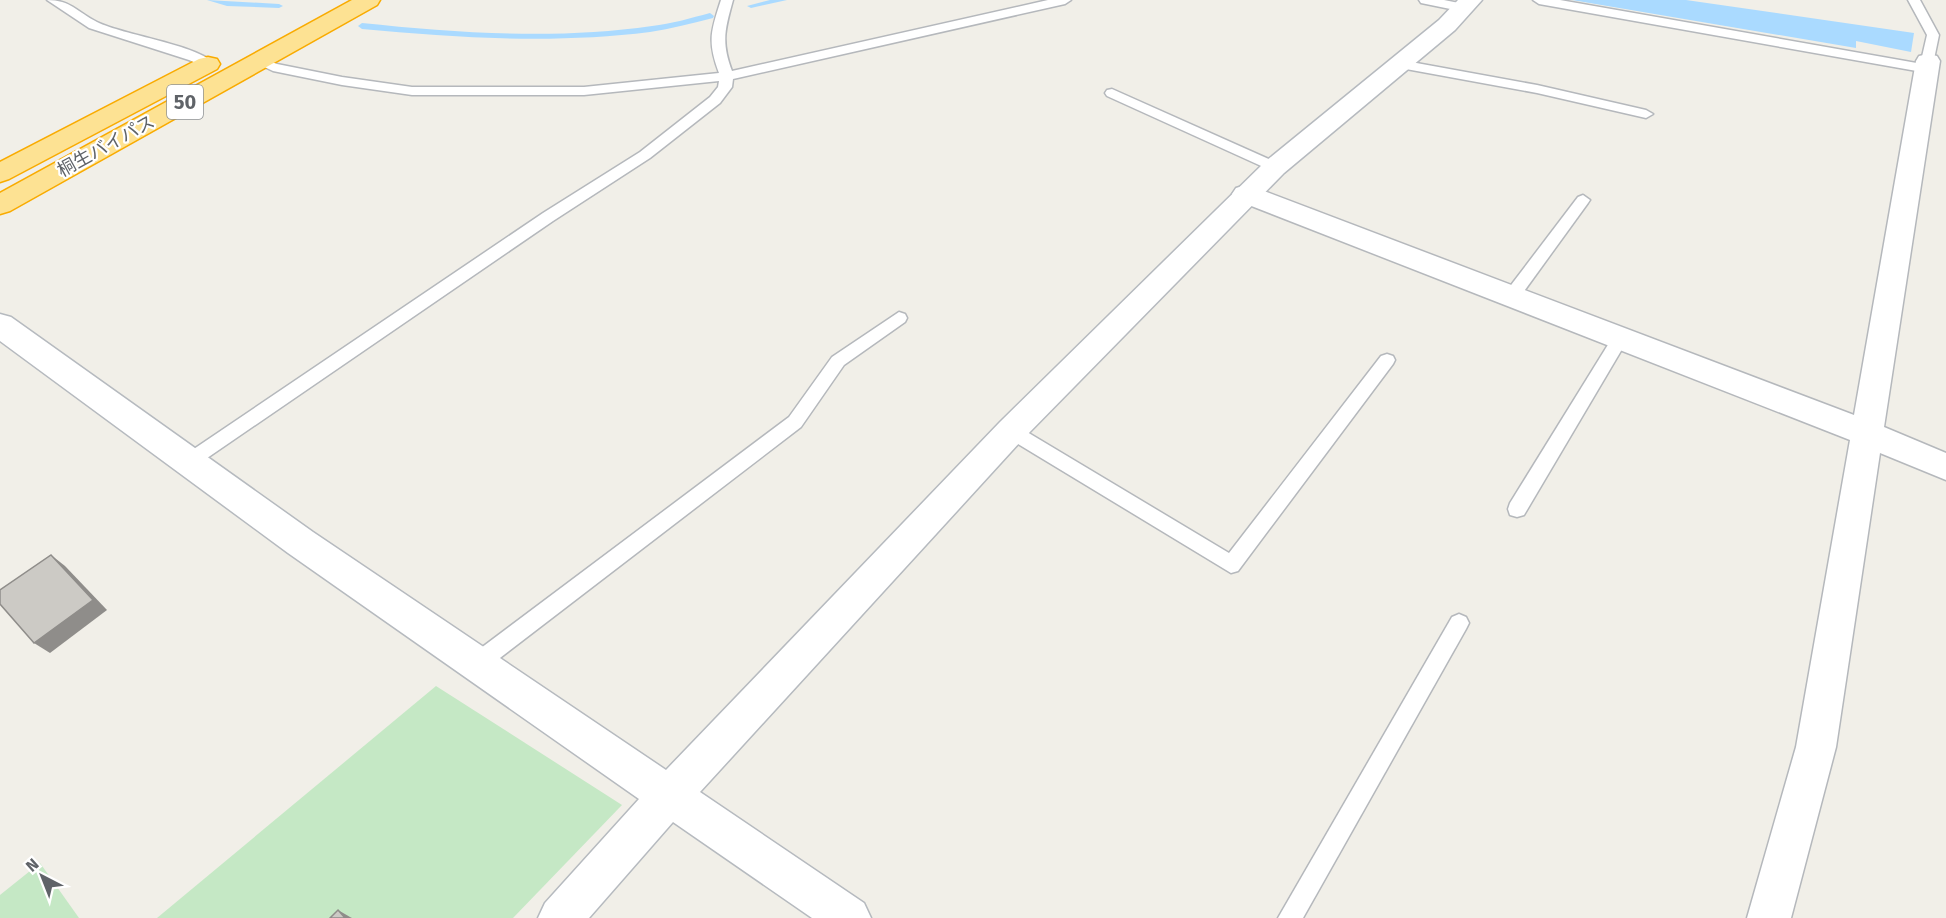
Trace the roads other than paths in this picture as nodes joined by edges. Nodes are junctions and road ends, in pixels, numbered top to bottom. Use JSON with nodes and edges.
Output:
{"nodes":[{"id":1,"x":53,"y":0,"type":"edge"},
{"id":2,"x":327,"y":0,"type":"edge"},
{"id":3,"x":369,"y":0,"type":"edge"},
{"id":4,"x":727,"y":0,"type":"edge"},
{"id":5,"x":1065,"y":0,"type":"edge"},
{"id":6,"x":1425,"y":0,"type":"edge"},
{"id":7,"x":1539,"y":0,"type":"edge"},
{"id":8,"x":1914,"y":0,"type":"edge"},
{"id":9,"x":1468,"y":4,"type":"edge"},
{"id":10,"x":259,"y":61,"type":"junction"},
{"id":11,"x":208,"y":64,"type":"junction"},
{"id":12,"x":1400,"y":64,"type":"junction"},
{"id":13,"x":1928,"y":65,"type":"junction"},
{"id":14,"x":727,"y":76,"type":"junction"},
{"id":15,"x":1113,"y":93,"type":"dead end"},
{"id":16,"x":1646,"y":114,"type":"dead end"},
{"id":17,"x":1275,"y":167,"type":"junction"},
{"id":18,"x":0,"y":173,"type":"edge"},
{"id":19,"x":1246,"y":194,"type":"junction"},
{"id":20,"x":1583,"y":200,"type":"dead end"},
{"id":21,"x":0,"y":205,"type":"edge"},
{"id":22,"x":1511,"y":297,"type":"junction"},
{"id":23,"x":898,"y":318,"type":"dead end"},
{"id":24,"x":0,"y":325,"type":"edge"},
{"id":25,"x":1620,"y":339,"type":"junction"},
{"id":26,"x":1387,"y":360,"type":"dead end"},
{"id":27,"x":1011,"y":431,"type":"junction"},
{"id":28,"x":1866,"y":433,"type":"junction"},
{"id":29,"x":188,"y":462,"type":"junction"},
{"id":30,"x":1946,"y":467,"type":"edge"},
{"id":31,"x":1517,"y":509,"type":"dead end"},
{"id":32,"x":1459,"y":623,"type":"dead end"},
{"id":33,"x":476,"y":664,"type":"junction"},
{"id":34,"x":671,"y":794,"type":"junction"},
{"id":35,"x":560,"y":918,"type":"edge"},
{"id":36,"x":849,"y":918,"type":"edge"},
{"id":37,"x":1290,"y":918,"type":"edge"},
{"id":38,"x":1769,"y":918,"type":"edge"}],
"edges":[{"from":1,"to":11,"type":"lane"},
{"from":2,"to":11,"type":"highway","name":"桐生バイパス","number":"50"},
{"from":3,"to":10,"type":"highway","name":"桐生バイパス","number":"50"},
{"from":4,"to":14,"type":"lane"},
{"from":5,"to":14,"type":"lane"},
{"from":6,"to":9,"type":"lane"},
{"from":7,"to":13,"type":"lane"},
{"from":8,"to":13,"type":"lane"},
{"from":9,"to":12,"type":"street"},
{"from":10,"to":14,"type":"lane"},
{"from":10,"to":21,"type":"highway","name":"桐生バイパス","number":"50"},
{"from":11,"to":18,"type":"highway","name":"桐生バイパス","number":"50"},
{"from":12,"to":16,"type":"lane"},
{"from":12,"to":17,"type":"street"},
{"from":13,"to":28,"type":"street"},
{"from":14,"to":29,"type":"lane"},
{"from":15,"to":17,"type":"lane"},
{"from":17,"to":19,"type":"street"},
{"from":19,"to":22,"type":"street"},
{"from":19,"to":27,"type":"street"},
{"from":20,"to":22,"type":"lane"},
{"from":22,"to":25,"type":"street"},
{"from":23,"to":33,"type":"lane"},
{"from":24,"to":29,"type":"street"},
{"from":25,"to":28,"type":"street"},
{"from":25,"to":31,"type":"lane"},
{"from":26,"to":27,"type":"lane"},
{"from":27,"to":34,"type":"street"},
{"from":28,"to":30,"type":"street"},
{"from":28,"to":38,"type":"street"},
{"from":29,"to":33,"type":"street"},
{"from":32,"to":37,"type":"lane"},
{"from":33,"to":34,"type":"street"},
{"from":34,"to":35,"type":"street"},
{"from":34,"to":36,"type":"street"}]}
